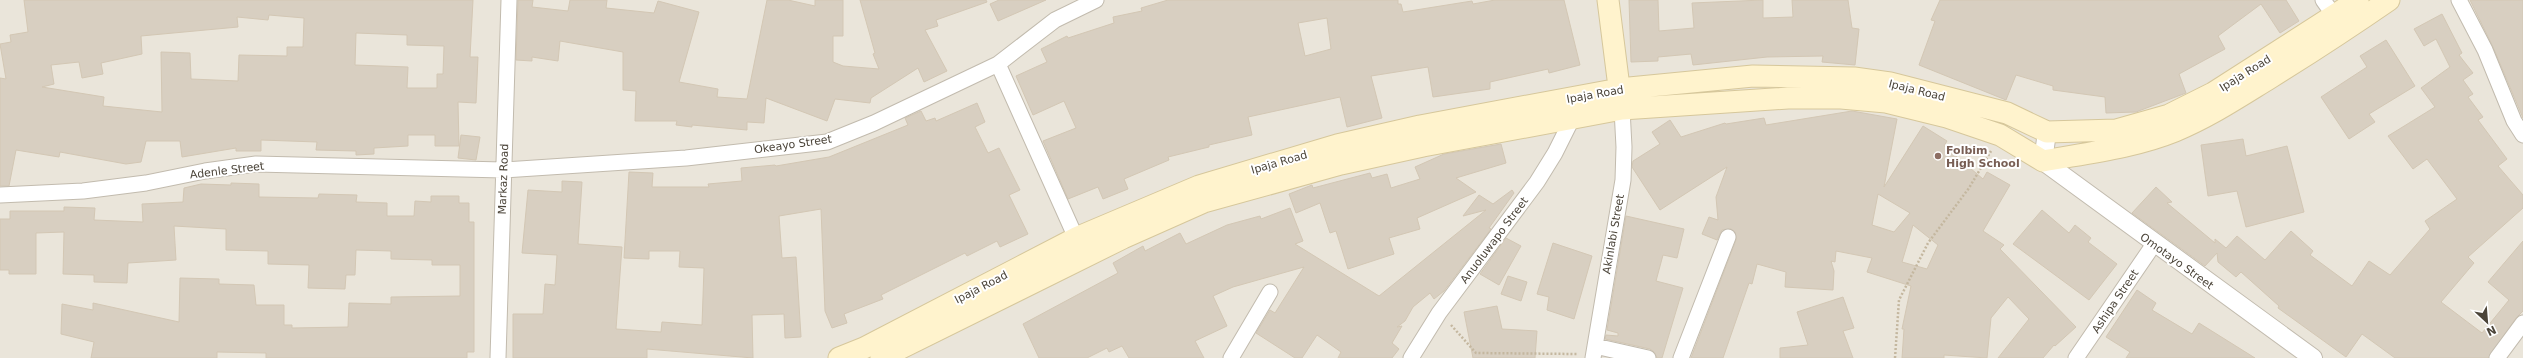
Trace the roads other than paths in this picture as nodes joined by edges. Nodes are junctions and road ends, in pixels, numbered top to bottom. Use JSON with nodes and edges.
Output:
{"nodes":[{"id":1,"x":510,"y":0,"type":"edge"},
{"id":2,"x":1096,"y":0,"type":"edge"},
{"id":3,"x":1608,"y":0,"type":"edge"},
{"id":4,"x":2358,"y":0,"type":"edge"},
{"id":5,"x":2389,"y":0,"type":"edge"},
{"id":6,"x":2459,"y":0,"type":"edge"},
{"id":7,"x":2334,"y":16,"type":"edge"},
{"id":8,"x":998,"y":64,"type":"junction"},
{"id":9,"x":1571,"y":98,"type":"junction"},
{"id":10,"x":1620,"y":99,"type":"junction"},
{"id":11,"x":1572,"y":119,"type":"junction"},
{"id":12,"x":2047,"y":132,"type":"junction"},
{"id":13,"x":2523,"y":135,"type":"edge"},
{"id":14,"x":2043,"y":161,"type":"junction"},
{"id":15,"x":502,"y":170,"type":"junction"},
{"id":16,"x":0,"y":195,"type":"edge"},
{"id":17,"x":1076,"y":238,"type":"junction"},
{"id":18,"x":1728,"y":238,"type":"dead end"},
{"id":19,"x":2154,"y":244,"type":"junction"},
{"id":20,"x":1270,"y":292,"type":"dead end"},
{"id":21,"x":2523,"y":323,"type":"edge"},
{"id":22,"x":1594,"y":353,"type":"edge"},
{"id":23,"x":498,"y":358,"type":"edge"},
{"id":24,"x":838,"y":358,"type":"edge"},
{"id":25,"x":881,"y":358,"type":"edge"},
{"id":26,"x":1231,"y":358,"type":"edge"},
{"id":27,"x":1411,"y":358,"type":"edge"},
{"id":28,"x":1648,"y":358,"type":"edge"},
{"id":29,"x":1681,"y":358,"type":"edge"},
{"id":30,"x":2076,"y":358,"type":"edge"},
{"id":31,"x":2313,"y":358,"type":"edge"},
{"id":32,"x":2497,"y":358,"type":"edge"}],
"edges":[{"from":1,"to":15,"type":"street","name":"Markaz Road"},
{"from":2,"to":8,"type":"street","name":"Okeayo Street"},
{"from":3,"to":10,"type":"main road"},
{"from":4,"to":7,"type":"main road","name":"Ipaja Road"},
{"from":5,"to":7,"type":"main road","name":"Ipaja Road"},
{"from":6,"to":13,"type":"street"},
{"from":7,"to":12,"type":"main road","name":"Ipaja Road"},
{"from":7,"to":14,"type":"main road","name":"Ipaja Road"},
{"from":8,"to":15,"type":"street","name":"Okeayo Street"},
{"from":8,"to":17,"type":"street"},
{"from":9,"to":10,"type":"main road","name":"Ipaja Road"},
{"from":9,"to":11,"type":"street"},
{"from":9,"to":17,"type":"main road","name":"Ipaja Road"},
{"from":10,"to":11,"type":"main road","name":"Ipaja Road"},
{"from":10,"to":12,"type":"main road","name":"Ipaja Road"},
{"from":10,"to":14,"type":"main road","name":"Ipaja Road"},
{"from":10,"to":22,"type":"street","name":"Akinlabi Street"},
{"from":11,"to":25,"type":"main road","name":"Ipaja Road"},
{"from":11,"to":27,"type":"street","name":"Anuoluwapo Street"},
{"from":12,"to":14,"type":"street"},
{"from":14,"to":19,"type":"street","name":"Omotayo Street"},
{"from":15,"to":16,"type":"street","name":"Adenle Street"},
{"from":15,"to":23,"type":"street","name":"Markaz Road"},
{"from":17,"to":24,"type":"main road","name":"Ipaja Road"},
{"from":18,"to":29,"type":"street"},
{"from":19,"to":30,"type":"street","name":"Ashipa Street"},
{"from":19,"to":31,"type":"street","name":"Omotayo Street"},
{"from":20,"to":26,"type":"street"},
{"from":21,"to":32,"type":"street"},
{"from":22,"to":28,"type":"street"}]}
